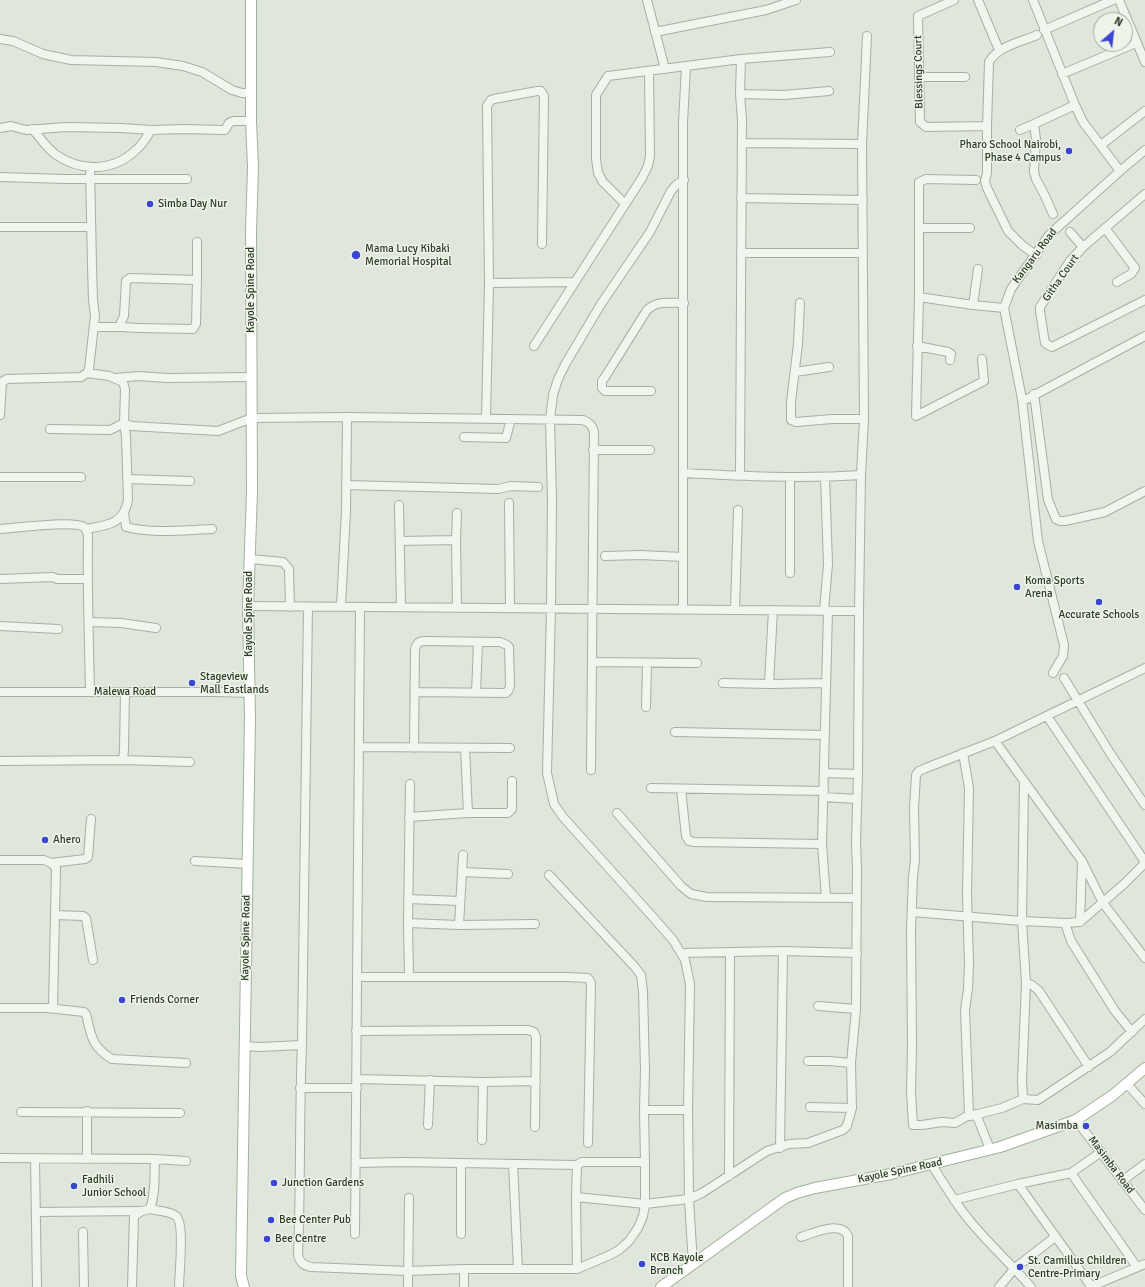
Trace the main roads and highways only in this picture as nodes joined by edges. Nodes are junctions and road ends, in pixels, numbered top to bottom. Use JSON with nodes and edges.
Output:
{"nodes":[{"id":1,"x":251,"y":0,"type":"edge"},
{"id":2,"x":1145,"y":1068,"type":"edge"},
{"id":3,"x":241,"y":1276,"type":"junction"},
{"id":4,"x":237,"y":1287,"type":"edge"},
{"id":5,"x":244,"y":1287,"type":"edge"},
{"id":6,"x":661,"y":1287,"type":"edge"}],
"edges":[{"from":1,"to":3,"type":"main road","name":"Kayole Spine Road"},
{"from":2,"to":6,"type":"main road","name":"Kayole Spine Road"},
{"from":3,"to":4,"type":"main road"},
{"from":3,"to":5,"type":"main road"}]}
